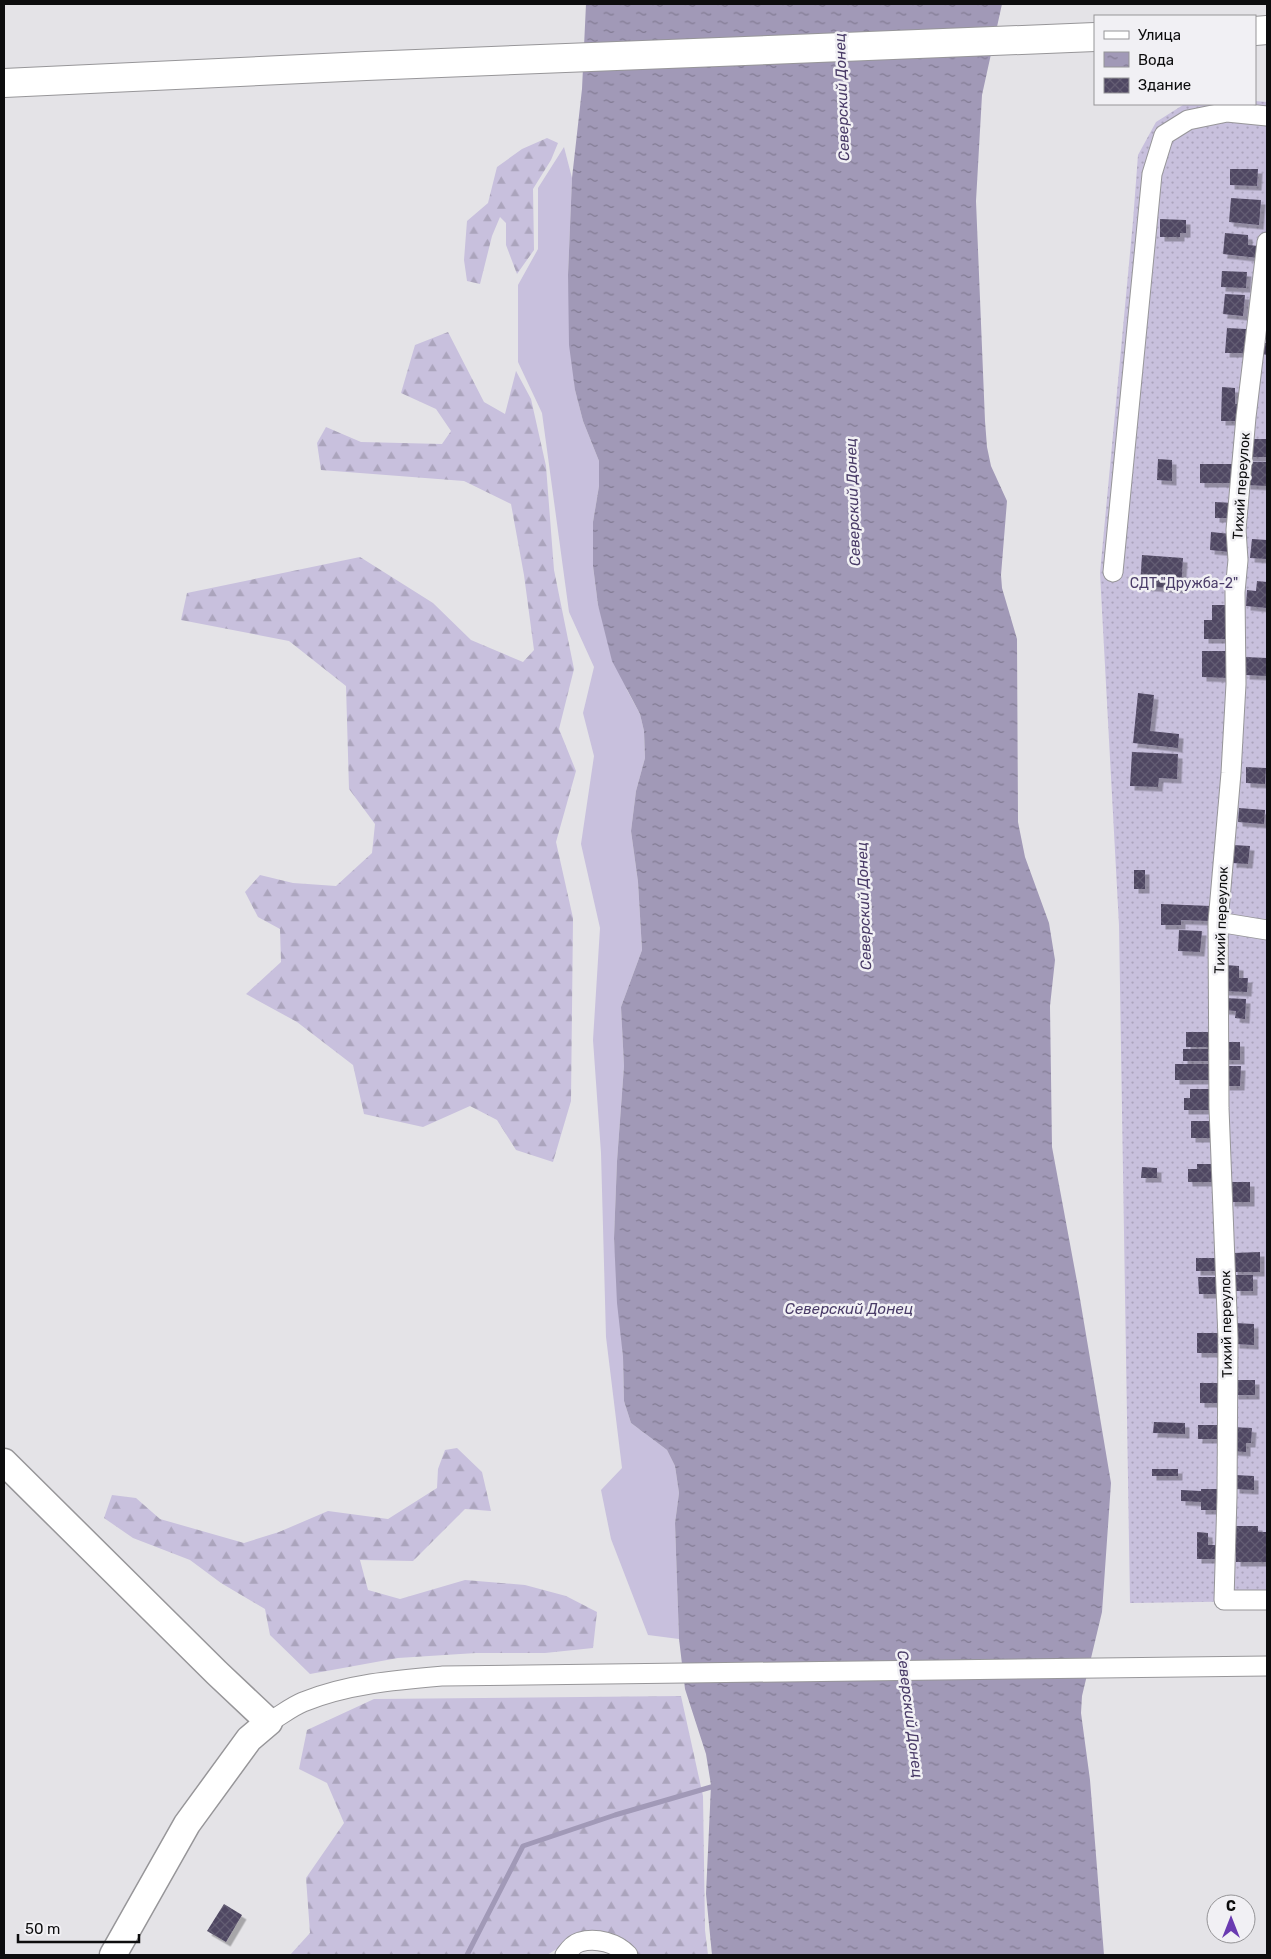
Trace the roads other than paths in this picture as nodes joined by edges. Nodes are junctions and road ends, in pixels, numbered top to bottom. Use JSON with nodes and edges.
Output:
{"nodes":[{"id":1,"x":1094,"y":37,"type":"edge"},
{"id":2,"x":4,"y":84,"type":"edge"},
{"id":3,"x":1267,"y":116,"type":"edge"},
{"id":4,"x":1267,"y":242,"type":"edge"},
{"id":5,"x":1114,"y":572,"type":"dead end"},
{"id":6,"x":1218,"y":922,"type":"junction"},
{"id":7,"x":1267,"y":930,"type":"edge"},
{"id":8,"x":4,"y":1462,"type":"edge"},
{"id":9,"x":1267,"y":1600,"type":"edge"},
{"id":10,"x":1267,"y":1666,"type":"edge"},
{"id":11,"x":269,"y":1722,"type":"junction"},
{"id":12,"x":113,"y":1955,"type":"edge"},
{"id":13,"x":565,"y":1955,"type":"edge"},
{"id":14,"x":628,"y":1955,"type":"edge"}],
"edges":[{"from":1,"to":2,"type":"highway"},
{"from":3,"to":5,"type":"street"},
{"from":4,"to":6,"type":"street","name":"Тихий переулок"},
{"from":6,"to":7,"type":"street"},
{"from":6,"to":9,"type":"street","name":"Тихий переулок"},
{"from":8,"to":11,"type":"street"},
{"from":10,"to":11,"type":"street"},
{"from":11,"to":12,"type":"street"},
{"from":13,"to":14,"type":"street"}]}
